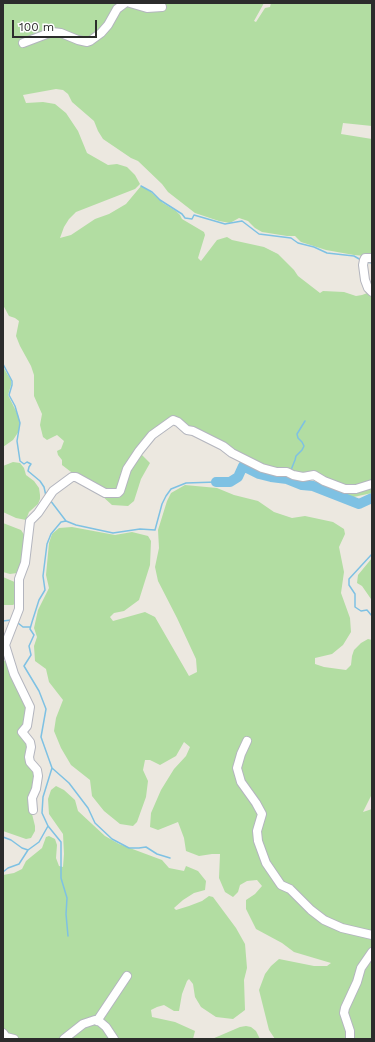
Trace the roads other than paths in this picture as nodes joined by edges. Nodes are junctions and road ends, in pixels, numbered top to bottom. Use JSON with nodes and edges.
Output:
{"nodes":[{"id":1,"x":125,"y":3,"type":"edge"},
{"id":2,"x":130,"y":3,"type":"edge"},
{"id":3,"x":162,"y":8,"type":"dead end"},
{"id":4,"x":23,"y":43,"type":"dead end"},
{"id":5,"x":372,"y":258,"type":"edge"},
{"id":6,"x":372,"y":292,"type":"edge"},
{"id":7,"x":372,"y":484,"type":"edge"},
{"id":8,"x":247,"y":741,"type":"dead end"},
{"id":9,"x":33,"y":810,"type":"dead end"},
{"id":10,"x":372,"y":935,"type":"edge"},
{"id":11,"x":372,"y":952,"type":"edge"},
{"id":12,"x":126,"y":976,"type":"dead end"},
{"id":13,"x":97,"y":1020,"type":"junction"},
{"id":14,"x":3,"y":1034,"type":"edge"},
{"id":15,"x":4,"y":1039,"type":"edge"},
{"id":16,"x":14,"y":1039,"type":"edge"},
{"id":17,"x":64,"y":1039,"type":"edge"},
{"id":18,"x":114,"y":1039,"type":"edge"},
{"id":19,"x":350,"y":1039,"type":"edge"}],
"edges":[{"from":1,"to":4,"type":"street"},
{"from":2,"to":3,"type":"street"},
{"from":5,"to":6,"type":"street"},
{"from":7,"to":9,"type":"street"},
{"from":8,"to":10,"type":"street"},
{"from":11,"to":19,"type":"street"},
{"from":12,"to":13,"type":"street"},
{"from":13,"to":17,"type":"street"},
{"from":13,"to":18,"type":"street"},
{"from":14,"to":15,"type":"street"},
{"from":14,"to":16,"type":"street"}]}
